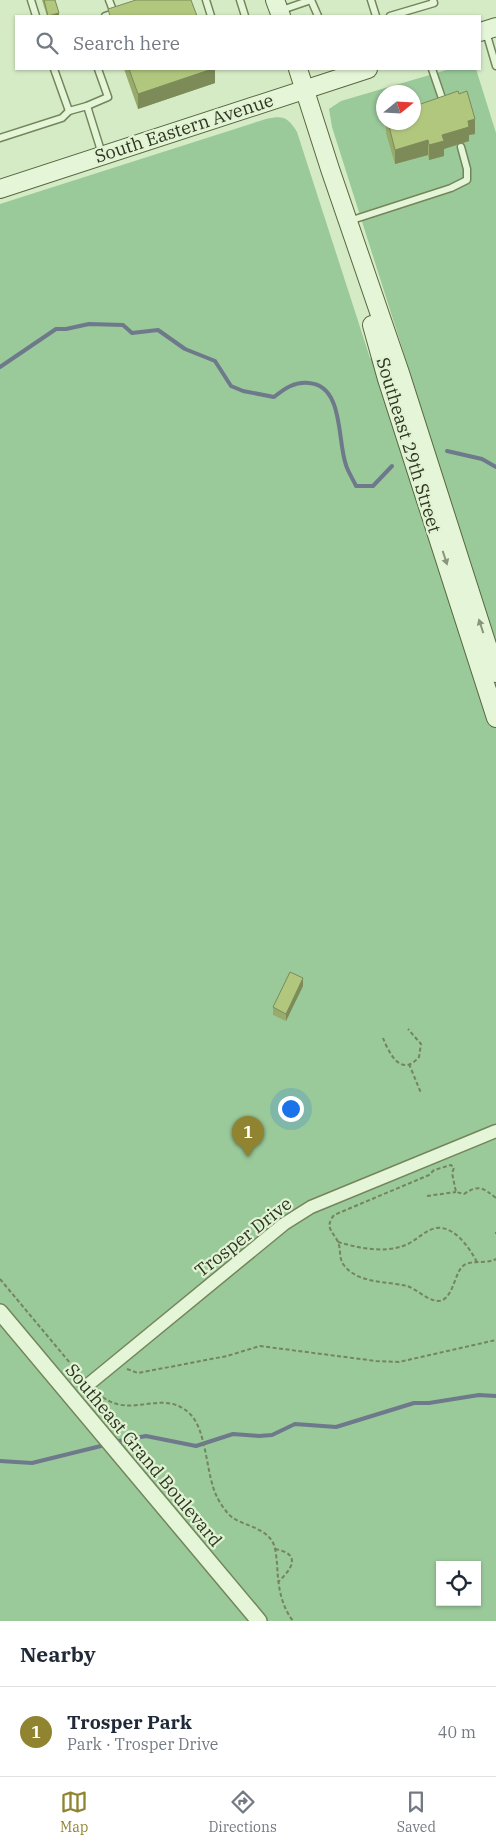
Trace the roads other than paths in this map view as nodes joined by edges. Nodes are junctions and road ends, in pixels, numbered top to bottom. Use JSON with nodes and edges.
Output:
{"nodes":[{"id":1,"x":31,"y":0,"type":"edge"},
{"id":2,"x":109,"y":0,"type":"edge"},
{"id":3,"x":206,"y":0,"type":"edge"},
{"id":4,"x":241,"y":0,"type":"edge"},
{"id":5,"x":311,"y":0,"type":"edge"},
{"id":6,"x":372,"y":0,"type":"edge"},
{"id":7,"x":433,"y":0,"type":"edge"},
{"id":8,"x":278,"y":9,"type":"edge"},
{"id":9,"x":36,"y":15,"type":"edge"},
{"id":10,"x":108,"y":15,"type":"edge"},
{"id":11,"x":211,"y":15,"type":"edge"},
{"id":12,"x":245,"y":15,"type":"edge"},
{"id":13,"x":318,"y":15,"type":"edge"},
{"id":14,"x":376,"y":15,"type":"edge"},
{"id":15,"x":393,"y":15,"type":"edge"},
{"id":16,"x":487,"y":30,"type":"edge"},
{"id":17,"x":496,"y":66,"type":"edge"},
{"id":18,"x":54,"y":70,"type":"edge"},
{"id":19,"x":98,"y":70,"type":"edge"},
{"id":20,"x":298,"y":70,"type":"edge"},
{"id":21,"x":365,"y":70,"type":"edge"},
{"id":22,"x":432,"y":70,"type":"edge"},
{"id":23,"x":305,"y":89,"type":"junction"},
{"id":24,"x":445,"y":105,"type":"edge"},
{"id":25,"x":87,"y":106,"type":"junction"},
{"id":26,"x":68,"y":111,"type":"junction"},
{"id":27,"x":0,"y":138,"type":"edge"},
{"id":28,"x":461,"y":147,"type":"dead end"},
{"id":29,"x":102,"y":155,"type":"junction"},
{"id":30,"x":330,"y":169,"type":"junction"},
{"id":31,"x":0,"y":188,"type":"edge"},
{"id":32,"x":348,"y":221,"type":"junction"},
{"id":33,"x":496,"y":673,"type":"edge"},
{"id":34,"x":496,"y":718,"type":"edge"},
{"id":35,"x":496,"y":1131,"type":"edge"},
{"id":36,"x":0,"y":1312,"type":"edge"},
{"id":37,"x":89,"y":1384,"type":"road end"},
{"id":38,"x":259,"y":1621,"type":"edge"}],
"edges":[{"from":1,"to":9,"type":"lane"},
{"from":2,"to":10,"type":"lane"},
{"from":3,"to":11,"type":"lane"},
{"from":4,"to":12,"type":"lane"},
{"from":5,"to":8,"type":"lane"},
{"from":5,"to":13,"type":"lane"},
{"from":6,"to":14,"type":"lane"},
{"from":7,"to":15,"type":"lane"},
{"from":16,"to":17,"type":"lane"},
{"from":18,"to":26,"type":"lane"},
{"from":19,"to":25,"type":"lane"},
{"from":20,"to":23,"type":"main road","name":"Southeast 29th Street"},
{"from":21,"to":23,"type":"main road","name":"South Eastern Avenue"},
{"from":22,"to":24,"type":"lane"},
{"from":23,"to":29,"type":"main road","name":"South Eastern Avenue"},
{"from":23,"to":30,"type":"main road","name":"Southeast 29th Street"},
{"from":25,"to":26,"type":"lane"},
{"from":25,"to":29,"type":"lane"},
{"from":26,"to":27,"type":"lane"},
{"from":28,"to":32,"type":"lane"},
{"from":29,"to":31,"type":"main road","name":"South Eastern Avenue"},
{"from":30,"to":32,"type":"main road","name":"Southeast 29th Street"},
{"from":30,"to":34,"type":"main road","name":"Southeast 29th Street","one_way":true},
{"from":33,"to":32,"type":"main road","name":"Southeast 29th Street","one_way":true},
{"from":35,"to":37,"type":"street","name":"Trosper Drive"},
{"from":36,"to":38,"type":"street","name":"Southeast Grand Boulevard"}]}
